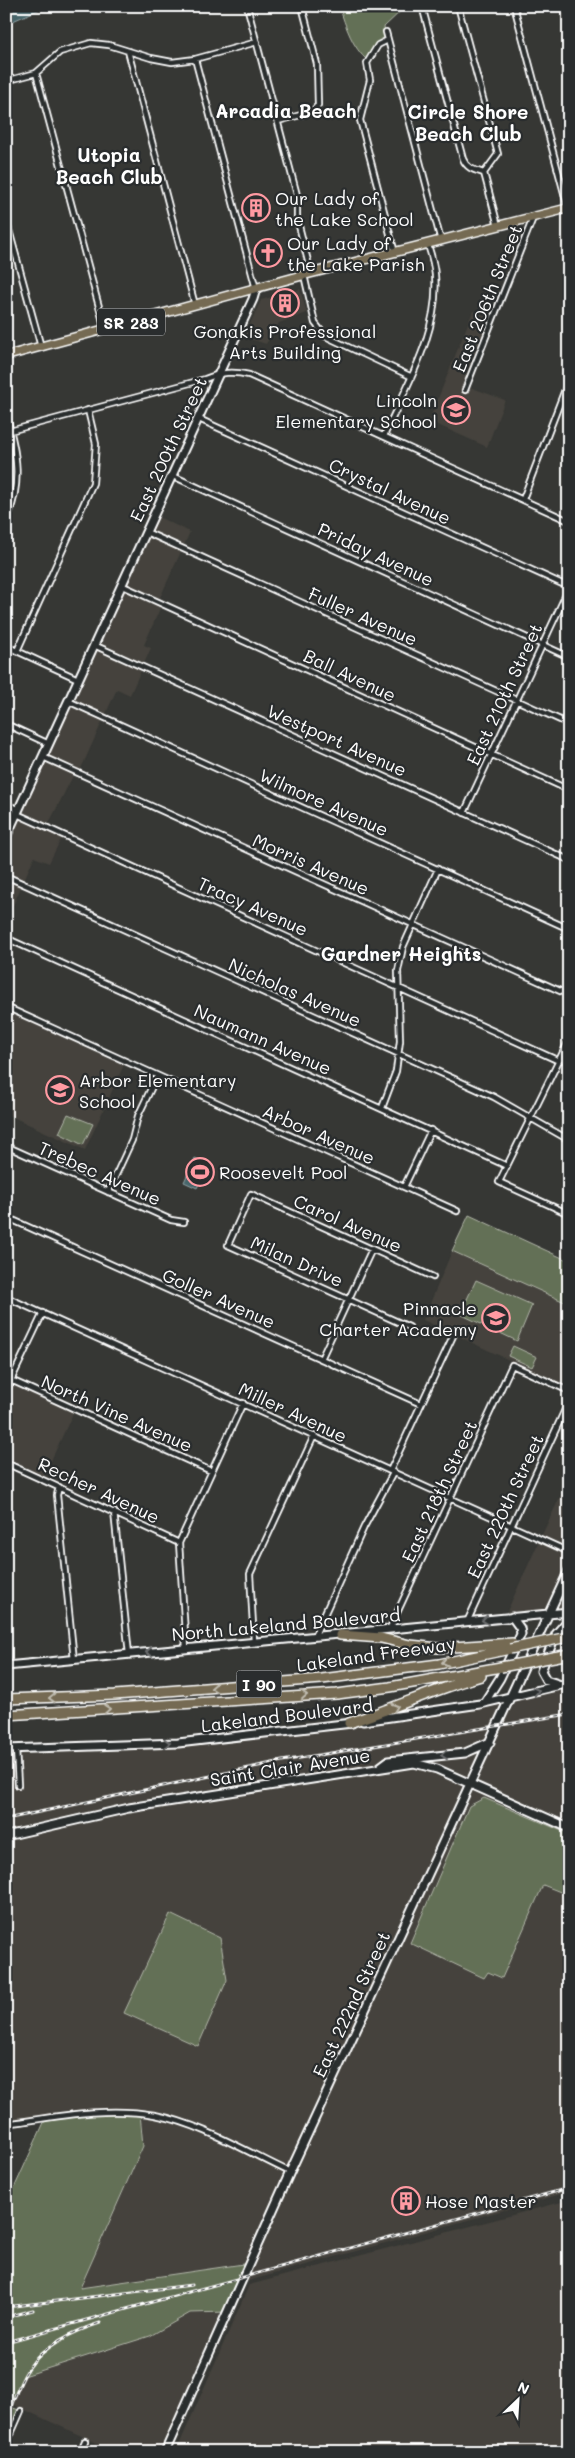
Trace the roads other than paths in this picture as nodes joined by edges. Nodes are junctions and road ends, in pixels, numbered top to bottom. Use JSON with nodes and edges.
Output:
{"nodes":[{"id":1,"x":247,"y":6,"type":"edge"},
{"id":2,"x":302,"y":6,"type":"edge"},
{"id":3,"x":422,"y":6,"type":"edge"},
{"id":4,"x":458,"y":6,"type":"edge"},
{"id":5,"x":514,"y":6,"type":"edge"},
{"id":6,"x":386,"y":32,"type":"dead end"},
{"id":7,"x":388,"y":40,"type":"junction"},
{"id":8,"x":256,"y":42,"type":"junction"},
{"id":9,"x":128,"y":52,"type":"junction"},
{"id":10,"x":195,"y":59,"type":"junction"},
{"id":11,"x":36,"y":73,"type":"junction"},
{"id":12,"x":6,"y":81,"type":"edge"},
{"id":13,"x":278,"y":122,"type":"junction"},
{"id":14,"x":484,"y":173,"type":"junction"},
{"id":15,"x":568,"y":208,"type":"edge"},
{"id":16,"x":534,"y":217,"type":"junction"},
{"id":17,"x":6,"y":219,"type":"edge"},
{"id":18,"x":498,"y":226,"type":"junction"},
{"id":19,"x":441,"y":241,"type":"junction"},
{"id":20,"x":428,"y":245,"type":"junction"},
{"id":21,"x":395,"y":253,"type":"junction"},
{"id":22,"x":308,"y":274,"type":"junction"},
{"id":23,"x":256,"y":289,"type":"junction"},
{"id":24,"x":195,"y":305,"type":"junction"},
{"id":25,"x":105,"y":329,"type":"junction"},
{"id":26,"x":41,"y":347,"type":"junction"},
{"id":27,"x":6,"y":356,"type":"edge"},
{"id":28,"x":220,"y":372,"type":"junction"},
{"id":29,"x":410,"y":376,"type":"junction"},
{"id":30,"x":569,"y":379,"type":"edge"},
{"id":31,"x":465,"y":390,"type":"dead end"},
{"id":32,"x":88,"y":410,"type":"junction"},
{"id":33,"x":6,"y":414,"type":"edge"},
{"id":34,"x":199,"y":419,"type":"junction"},
{"id":35,"x":8,"y":431,"type":"edge"},
{"id":36,"x":384,"y":436,"type":"junction"},
{"id":37,"x":172,"y":476,"type":"junction"},
{"id":38,"x":523,"y":499,"type":"junction"},
{"id":39,"x":6,"y":521,"type":"edge"},
{"id":40,"x":569,"y":521,"type":"edge"},
{"id":41,"x":146,"y":532,"type":"junction"},
{"id":42,"x":121,"y":585,"type":"junction"},
{"id":43,"x":569,"y":588,"type":"edge"},
{"id":44,"x":94,"y":645,"type":"junction"},
{"id":45,"x":542,"y":645,"type":"junction"},
{"id":46,"x":6,"y":646,"type":"edge"},
{"id":47,"x":17,"y":651,"type":"junction"},
{"id":48,"x":569,"y":657,"type":"edge"},
{"id":49,"x":78,"y":678,"type":"junction"},
{"id":50,"x":516,"y":700,"type":"junction"},
{"id":51,"x":68,"y":701,"type":"junction"},
{"id":52,"x":6,"y":724,"type":"edge"},
{"id":53,"x":569,"y":724,"type":"edge"},
{"id":54,"x":49,"y":744,"type":"junction"},
{"id":55,"x":492,"y":755,"type":"junction"},
{"id":56,"x":43,"y":756,"type":"junction"},
{"id":57,"x":569,"y":790,"type":"edge"},
{"id":58,"x":6,"y":804,"type":"edge"},
{"id":59,"x":18,"y":812,"type":"junction"},
{"id":60,"x":464,"y":813,"type":"junction"},
{"id":61,"x":6,"y":837,"type":"edge"},
{"id":62,"x":569,"y":860,"type":"edge"},
{"id":63,"x":438,"y":869,"type":"junction"},
{"id":64,"x":6,"y":876,"type":"edge"},
{"id":65,"x":412,"y":925,"type":"junction"},
{"id":66,"x":569,"y":928,"type":"edge"},
{"id":67,"x":6,"y":938,"type":"edge"},
{"id":68,"x":398,"y":988,"type":"junction"},
{"id":69,"x":569,"y":995,"type":"edge"},
{"id":70,"x":6,"y":1007,"type":"edge"},
{"id":71,"x":569,"y":1040,"type":"edge"},
{"id":72,"x":398,"y":1054,"type":"junction"},
{"id":73,"x":560,"y":1060,"type":"junction"},
{"id":74,"x":569,"y":1062,"type":"edge"},
{"id":75,"x":157,"y":1076,"type":"junction"},
{"id":76,"x":382,"y":1108,"type":"junction"},
{"id":77,"x":530,"y":1118,"type":"junction"},
{"id":78,"x":431,"y":1130,"type":"junction"},
{"id":79,"x":569,"y":1140,"type":"edge"},
{"id":80,"x":6,"y":1146,"type":"edge"},
{"id":81,"x":507,"y":1166,"type":"junction"},
{"id":82,"x":404,"y":1187,"type":"junction"},
{"id":83,"x":108,"y":1192,"type":"junction"},
{"id":84,"x":457,"y":1212,"type":"dead end"},
{"id":85,"x":569,"y":1214,"type":"edge"},
{"id":86,"x":6,"y":1216,"type":"edge"},
{"id":87,"x":184,"y":1222,"type":"dead end"},
{"id":88,"x":228,"y":1245,"type":"joint"},
{"id":89,"x":372,"y":1249,"type":"junction"},
{"id":90,"x":434,"y":1277,"type":"dead end"},
{"id":91,"x":6,"y":1297,"type":"edge"},
{"id":92,"x":349,"y":1300,"type":"junction"},
{"id":93,"x":43,"y":1314,"type":"junction"},
{"id":94,"x":409,"y":1327,"type":"dead end"},
{"id":95,"x":453,"y":1336,"type":"dead end"},
{"id":96,"x":321,"y":1360,"type":"junction"},
{"id":97,"x":11,"y":1380,"type":"junction"},
{"id":98,"x":6,"y":1390,"type":"edge"},
{"id":99,"x":569,"y":1391,"type":"edge"},
{"id":100,"x":569,"y":1401,"type":"edge"},
{"id":101,"x":242,"y":1403,"type":"junction"},
{"id":102,"x":421,"y":1404,"type":"junction"},
{"id":103,"x":314,"y":1436,"type":"junction"},
{"id":104,"x":6,"y":1463,"type":"edge"},
{"id":105,"x":212,"y":1471,"type":"junction"},
{"id":106,"x":392,"y":1472,"type":"junction"},
{"id":107,"x":59,"y":1487,"type":"junction"},
{"id":108,"x":450,"y":1499,"type":"junction"},
{"id":109,"x":114,"y":1512,"type":"junction"},
{"id":110,"x":512,"y":1526,"type":"junction"},
{"id":111,"x":179,"y":1543,"type":"junction"},
{"id":112,"x":569,"y":1552,"type":"edge"},
{"id":113,"x":569,"y":1570,"type":"edge"},
{"id":114,"x":569,"y":1612,"type":"edge"},
{"id":115,"x":549,"y":1613,"type":"junction"},
{"id":116,"x":512,"y":1617,"type":"junction"},
{"id":117,"x":569,"y":1619,"type":"edge"},
{"id":118,"x":467,"y":1623,"type":"junction"},
{"id":119,"x":390,"y":1628,"type":"junction"},
{"id":120,"x":340,"y":1635,"type":"junction"},
{"id":121,"x":314,"y":1637,"type":"junction"},
{"id":122,"x":566,"y":1638,"type":"edge"},
{"id":123,"x":254,"y":1642,"type":"junction"},
{"id":124,"x":511,"y":1646,"type":"junction"},
{"id":125,"x":186,"y":1648,"type":"junction"},
{"id":126,"x":6,"y":1652,"type":"edge"},
{"id":127,"x":129,"y":1654,"type":"junction"},
{"id":128,"x":569,"y":1654,"type":"edge"},
{"id":129,"x":74,"y":1660,"type":"junction"},
{"id":130,"x":7,"y":1666,"type":"edge"},
{"id":131,"x":501,"y":1667,"type":"junction"},
{"id":132,"x":569,"y":1683,"type":"edge"},
{"id":133,"x":561,"y":1685,"type":"junction"},
{"id":134,"x":512,"y":1697,"type":"junction"},
{"id":135,"x":6,"y":1699,"type":"edge"},
{"id":136,"x":484,"y":1703,"type":"junction"},
{"id":137,"x":6,"y":1716,"type":"edge"},
{"id":138,"x":350,"y":1723,"type":"junction"},
{"id":139,"x":490,"y":1742,"type":"junction"},
{"id":140,"x":6,"y":1749,"type":"edge"},
{"id":141,"x":16,"y":1749,"type":"junction"},
{"id":142,"x":378,"y":1768,"type":"junction"},
{"id":143,"x":470,"y":1783,"type":"junction"},
{"id":144,"x":18,"y":1785,"type":"dead end"},
{"id":145,"x":569,"y":1828,"type":"edge"},
{"id":146,"x":6,"y":1836,"type":"edge"},
{"id":147,"x":6,"y":2124,"type":"edge"},
{"id":148,"x":290,"y":2172,"type":"junction"},
{"id":149,"x":21,"y":2411,"type":"dead end"},
{"id":150,"x":84,"y":2440,"type":"dead end"},
{"id":151,"x":6,"y":2445,"type":"edge"},
{"id":152,"x":80,"y":2452,"type":"edge"},
{"id":153,"x":165,"y":2452,"type":"edge"}],
"edges":[{"from":1,"to":8,"type":"street"},
{"from":2,"to":13,"type":"street"},
{"from":3,"to":14,"type":"street"},
{"from":4,"to":14,"type":"street"},
{"from":5,"to":15,"type":"street"},
{"from":6,"to":7,"type":"street"},
{"from":7,"to":19,"type":"street"},
{"from":7,"to":21,"type":"street"},
{"from":8,"to":10,"type":"street"},
{"from":8,"to":13,"type":"street"},
{"from":9,"to":10,"type":"street"},
{"from":9,"to":11,"type":"street"},
{"from":9,"to":24,"type":"street"},
{"from":10,"to":23,"type":"street"},
{"from":11,"to":12,"type":"street"},
{"from":11,"to":25,"type":"street"},
{"from":13,"to":22,"type":"street"},
{"from":14,"to":18,"type":"street","name":"East 206th Street"},
{"from":15,"to":16,"type":"main road","number":"SR 283"},
{"from":16,"to":18,"type":"main road","number":"SR 283"},
{"from":16,"to":31,"type":"street","name":"East 206th Street"},
{"from":17,"to":26,"type":"street"},
{"from":18,"to":19,"type":"main road","number":"SR 283"},
{"from":19,"to":20,"type":"main road","number":"SR 283"},
{"from":20,"to":21,"type":"main road","number":"SR 283"},
{"from":20,"to":29,"type":"street"},
{"from":21,"to":22,"type":"main road","number":"SR 283"},
{"from":22,"to":23,"type":"main road","number":"SR 283"},
{"from":22,"to":29,"type":"street"},
{"from":23,"to":24,"type":"main road","number":"SR 283"},
{"from":23,"to":28,"type":"street","name":"East 200th Street"},
{"from":24,"to":25,"type":"main road","number":"SR 283"},
{"from":25,"to":26,"type":"main road","number":"SR 283"},
{"from":26,"to":27,"type":"main road","number":"SR 283"},
{"from":28,"to":32,"type":"street"},
{"from":28,"to":34,"type":"street","name":"East 200th Street"},
{"from":28,"to":36,"type":"street"},
{"from":29,"to":36,"type":"street"},
{"from":30,"to":38,"type":"street"},
{"from":32,"to":35,"type":"street"},
{"from":32,"to":47,"type":"street"},
{"from":33,"to":35,"type":"street"},
{"from":34,"to":37,"type":"street","name":"East 200th Street"},
{"from":34,"to":43,"type":"street","name":"Crystal Avenue"},
{"from":35,"to":39,"type":"street"},
{"from":36,"to":38,"type":"street"},
{"from":37,"to":41,"type":"street","name":"East 200th Street"},
{"from":37,"to":45,"type":"street","name":"Priday Avenue"},
{"from":38,"to":40,"type":"street"},
{"from":41,"to":42,"type":"street","name":"East 200th Street"},
{"from":41,"to":50,"type":"street","name":"Fuller Avenue"},
{"from":42,"to":44,"type":"street","name":"East 200th Street"},
{"from":42,"to":55,"type":"street","name":"Ball Avenue"},
{"from":43,"to":45,"type":"street","name":"East 210th Street"},
{"from":44,"to":49,"type":"street","name":"East 200th Street"},
{"from":44,"to":60,"type":"street","name":"Westport Avenue"},
{"from":45,"to":48,"type":"street","name":"Priday Avenue"},
{"from":45,"to":50,"type":"street","name":"East 210th Street"},
{"from":46,"to":47,"type":"street"},
{"from":47,"to":49,"type":"street"},
{"from":49,"to":51,"type":"street","name":"East 200th Street"},
{"from":50,"to":53,"type":"street","name":"Fuller Avenue"},
{"from":50,"to":55,"type":"street","name":"East 210th Street"},
{"from":51,"to":54,"type":"street","name":"East 200th Street"},
{"from":51,"to":63,"type":"street","name":"Wilmore Avenue"},
{"from":52,"to":54,"type":"street"},
{"from":54,"to":56,"type":"street","name":"East 200th Street"},
{"from":55,"to":57,"type":"street","name":"Ball Avenue"},
{"from":55,"to":60,"type":"street","name":"East 210th Street"},
{"from":56,"to":59,"type":"street","name":"East 200th Street"},
{"from":56,"to":65,"type":"street","name":"Morris Avenue"},
{"from":58,"to":59,"type":"street","name":"Tracy Avenue"},
{"from":59,"to":61,"type":"street","name":"East 200th Street"},
{"from":59,"to":68,"type":"street","name":"Tracy Avenue"},
{"from":60,"to":62,"type":"street","name":"Westport Avenue"},
{"from":63,"to":65,"type":"street"},
{"from":63,"to":66,"type":"street","name":"Wilmore Avenue"},
{"from":64,"to":72,"type":"street","name":"Nicholas Avenue"},
{"from":65,"to":68,"type":"street"},
{"from":65,"to":69,"type":"street","name":"Morris Avenue"},
{"from":67,"to":76,"type":"street","name":"Naumann Avenue"},
{"from":68,"to":72,"type":"street"},
{"from":68,"to":73,"type":"street","name":"Tracy Avenue"},
{"from":70,"to":75,"type":"street","name":"Arbor Avenue"},
{"from":71,"to":73,"type":"street"},
{"from":72,"to":76,"type":"street"},
{"from":72,"to":77,"type":"street","name":"Nicholas Avenue"},
{"from":73,"to":74,"type":"street","name":"Tracy Avenue"},
{"from":73,"to":77,"type":"street"},
{"from":75,"to":82,"type":"street","name":"Arbor Avenue"},
{"from":75,"to":83,"type":"street"},
{"from":76,"to":78,"type":"street","name":"Naumann Avenue"},
{"from":77,"to":79,"type":"street","name":"Nicholas Avenue"},
{"from":77,"to":81,"type":"street"},
{"from":78,"to":81,"type":"street","name":"Naumann Avenue"},
{"from":78,"to":82,"type":"street"},
{"from":80,"to":83,"type":"street","name":"Trebec Avenue"},
{"from":81,"to":85,"type":"street"},
{"from":82,"to":84,"type":"street","name":"Arbor Avenue"},
{"from":83,"to":87,"type":"street","name":"Trebec Avenue"},
{"from":86,"to":96,"type":"street","name":"Goller Avenue"},
{"from":88,"to":89,"type":"street","name":"Carol Avenue"},
{"from":88,"to":92,"type":"street","name":"Milan Drive"},
{"from":89,"to":90,"type":"street","name":"Carol Avenue"},
{"from":89,"to":92,"type":"street"},
{"from":91,"to":93,"type":"street","name":"Miller Avenue"},
{"from":92,"to":94,"type":"street","name":"Milan Drive"},
{"from":92,"to":96,"type":"street"},
{"from":93,"to":97,"type":"street"},
{"from":93,"to":101,"type":"street","name":"Miller Avenue"},
{"from":95,"to":102,"type":"street"},
{"from":96,"to":102,"type":"street","name":"Goller Avenue"},
{"from":97,"to":98,"type":"street"},
{"from":97,"to":105,"type":"street","name":"North Vine Avenue"},
{"from":99,"to":108,"type":"street","name":"East 218th Street"},
{"from":100,"to":110,"type":"street","name":"East 220th Street"},
{"from":101,"to":103,"type":"street","name":"Miller Avenue"},
{"from":101,"to":105,"type":"street"},
{"from":102,"to":106,"type":"street"},
{"from":103,"to":106,"type":"street","name":"Miller Avenue"},
{"from":103,"to":123,"type":"street"},
{"from":104,"to":107,"type":"street","name":"Recher Avenue"},
{"from":105,"to":111,"type":"street"},
{"from":106,"to":108,"type":"street","name":"Miller Avenue"},
{"from":106,"to":121,"type":"street"},
{"from":107,"to":109,"type":"street","name":"Recher Avenue"},
{"from":107,"to":129,"type":"street"},
{"from":108,"to":110,"type":"street","name":"Miller Avenue"},
{"from":108,"to":119,"type":"street","name":"East 218th Street"},
{"from":109,"to":111,"type":"street","name":"Recher Avenue"},
{"from":109,"to":127,"type":"street"},
{"from":110,"to":112,"type":"street","name":"Miller Avenue"},
{"from":110,"to":118,"type":"street","name":"East 220th Street"},
{"from":111,"to":125,"type":"street"},
{"from":113,"to":115,"type":"street","name":"East 222nd Street"},
{"from":114,"to":115,"type":"street","name":"North Lakeland Boulevard"},
{"from":115,"to":116,"type":"street","name":"North Lakeland Boulevard"},
{"from":115,"to":134,"type":"street","name":"East 222nd Street"},
{"from":116,"to":118,"type":"street","name":"North Lakeland Boulevard","one_way":true},
{"from":116,"to":136,"type":"street"},
{"from":117,"to":133,"type":"street"},
{"from":118,"to":119,"type":"street","name":"North Lakeland Boulevard"},
{"from":119,"to":120,"type":"street","name":"North Lakeland Boulevard"},
{"from":120,"to":121,"type":"street","name":"North Lakeland Boulevard"},
{"from":120,"to":124,"type":"highway"},
{"from":121,"to":123,"type":"street","name":"North Lakeland Boulevard"},
{"from":122,"to":124,"type":"highway","bridge":true},
{"from":123,"to":125,"type":"street","name":"North Lakeland Boulevard"},
{"from":124,"to":135,"type":"highway","name":"Lakeland Freeway","number":"I 90","one_way":true},
{"from":125,"to":127,"type":"street","name":"North Lakeland Boulevard","one_way":true},
{"from":126,"to":130,"type":"street"},
{"from":127,"to":129,"type":"street","name":"North Lakeland Boulevard"},
{"from":128,"to":131,"type":"highway","name":"Lakeland Freeway","number":"I 90","bridge":true},
{"from":129,"to":130,"type":"street","name":"North Lakeland Boulevard"},
{"from":137,"to":131,"type":"highway","name":"Lakeland Freeway","number":"I 90","one_way":true},
{"from":138,"to":131,"type":"highway","one_way":true},
{"from":132,"to":133,"type":"street","name":"Lakeland Boulevard"},
{"from":134,"to":133,"type":"street","name":"Lakeland Boulevard","one_way":true},
{"from":134,"to":136,"type":"street","name":"Lakeland Boulevard"},
{"from":134,"to":139,"type":"street","name":"East 222nd Street"},
{"from":136,"to":138,"type":"street","name":"Lakeland Boulevard"},
{"from":141,"to":138,"type":"street","name":"Lakeland Boulevard","one_way":true},
{"from":139,"to":142,"type":"street","one_way":true},
{"from":139,"to":143,"type":"street","name":"East 222nd Street"},
{"from":140,"to":141,"type":"street","name":"Lakeland Boulevard"},
{"from":141,"to":144,"type":"street"},
{"from":142,"to":143,"type":"street","name":"Saint Clair Avenue"},
{"from":142,"to":146,"type":"street","name":"Saint Clair Avenue"},
{"from":143,"to":145,"type":"street","name":"Saint Clair Avenue"},
{"from":143,"to":148,"type":"street","name":"East 222nd Street"},
{"from":147,"to":148,"type":"street"},
{"from":148,"to":153,"type":"street","name":"East 222nd Street"},
{"from":149,"to":151,"type":"street"},
{"from":150,"to":152,"type":"street"}]}
